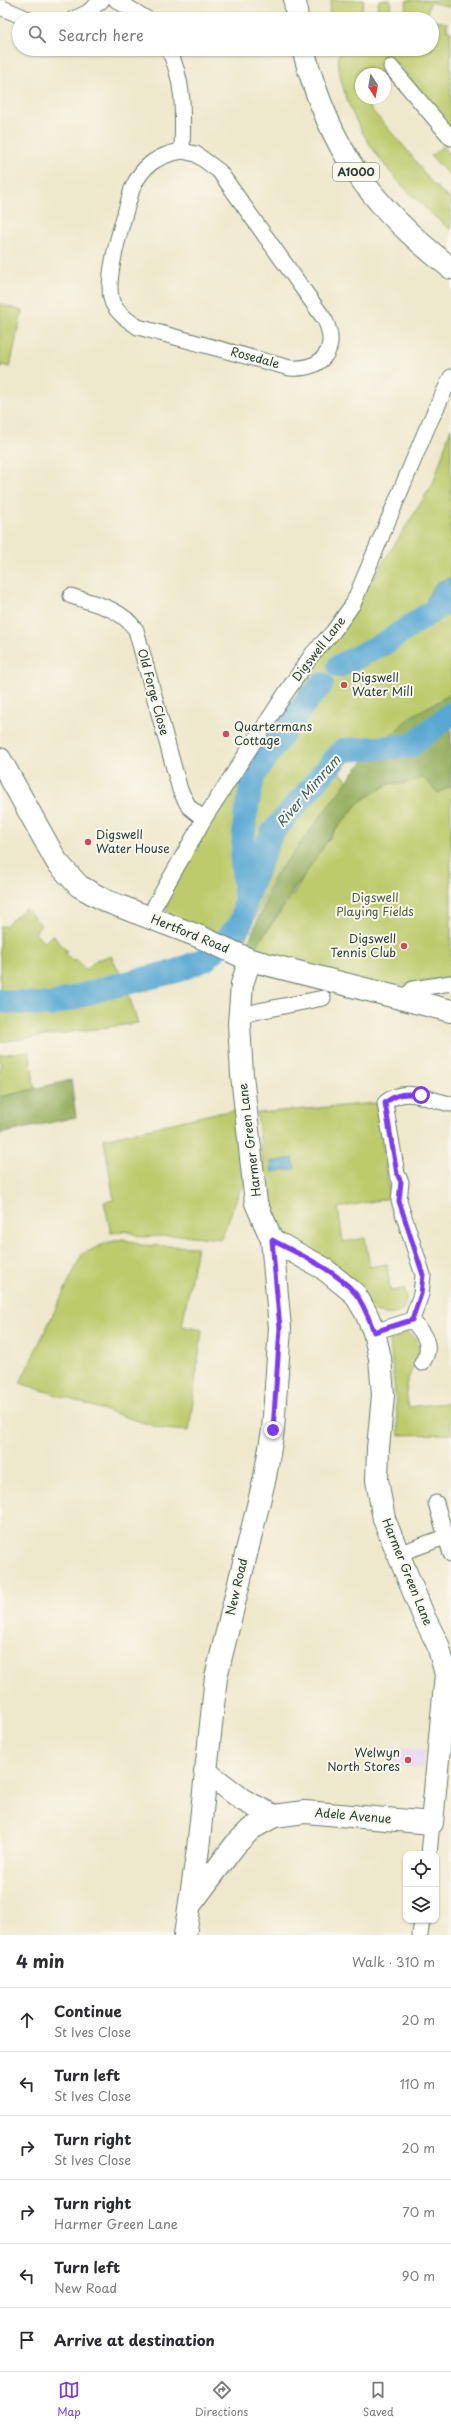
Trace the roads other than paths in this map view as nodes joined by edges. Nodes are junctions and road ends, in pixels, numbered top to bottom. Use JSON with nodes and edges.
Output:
{"nodes":[{"id":1,"x":102,"y":0,"type":"edge"},
{"id":2,"x":116,"y":0,"type":"edge"},
{"id":3,"x":295,"y":0,"type":"edge"},
{"id":4,"x":0,"y":7,"type":"edge"},
{"id":5,"x":12,"y":12,"type":"edge"},
{"id":6,"x":88,"y":12,"type":"edge"},
{"id":7,"x":136,"y":12,"type":"edge"},
{"id":8,"x":296,"y":12,"type":"edge"},
{"id":9,"x":171,"y":56,"type":"edge"},
{"id":10,"x":305,"y":56,"type":"edge"},
{"id":11,"x":391,"y":67,"type":"dead end"},
{"id":12,"x":451,"y":138,"type":"edge"},
{"id":13,"x":182,"y":151,"type":"junction"},
{"id":14,"x":451,"y":268,"type":"edge"},
{"id":15,"x":451,"y":377,"type":"edge"},
{"id":16,"x":71,"y":596,"type":"dead end"},
{"id":17,"x":0,"y":759,"type":"edge"},
{"id":18,"x":204,"y":819,"type":"junction"},
{"id":19,"x":155,"y":905,"type":"dead end"},
{"id":20,"x":250,"y":960,"type":"junction"},
{"id":21,"x":451,"y":983,"type":"edge"},
{"id":22,"x":323,"y":998,"type":"dead end"},
{"id":23,"x":404,"y":998,"type":"junction"},
{"id":24,"x":451,"y":1010,"type":"edge"},
{"id":25,"x":239,"y":1015,"type":"junction"},
{"id":26,"x":451,"y":1104,"type":"edge"},
{"id":27,"x":272,"y":1240,"type":"junction"},
{"id":28,"x":412,"y":1320,"type":"junction"},
{"id":29,"x":374,"y":1332,"type":"junction"},
{"id":30,"x":422,"y":1363,"type":"dead end"},
{"id":31,"x":436,"y":1503,"type":"dead end"},
{"id":32,"x":445,"y":1537,"type":"junction"},
{"id":33,"x":398,"y":1554,"type":"junction"},
{"id":34,"x":451,"y":1554,"type":"edge"},
{"id":35,"x":446,"y":1652,"type":"edge"},
{"id":36,"x":205,"y":1771,"type":"junction"},
{"id":37,"x":274,"y":1816,"type":"junction"},
{"id":38,"x":432,"y":1823,"type":"junction"},
{"id":39,"x":429,"y":1851,"type":"edge"},
{"id":40,"x":190,"y":1905,"type":"junction"},
{"id":41,"x":422,"y":1923,"type":"edge"},
{"id":42,"x":185,"y":1935,"type":"edge"},
{"id":43,"x":420,"y":1935,"type":"edge"}],
"edges":[{"from":1,"to":6,"type":"street"},
{"from":2,"to":7,"type":"street"},
{"from":3,"to":8,"type":"street"},
{"from":4,"to":5,"type":"street"},
{"from":9,"to":13,"type":"street"},
{"from":10,"to":14,"type":"street","number":"A1000"},
{"from":11,"to":12,"type":"street"},
{"from":13,"to":13,"type":"street","name":"Rosedale"},
{"from":15,"to":18,"type":"street","name":"Digswell Lane"},
{"from":16,"to":18,"type":"street","name":"Old Forge Close"},
{"from":17,"to":20,"type":"street","name":"Hertford Road"},
{"from":18,"to":19,"type":"street","name":"Digswell Lane"},
{"from":20,"to":23,"type":"street","name":"Hertford Road"},
{"from":20,"to":25,"type":"street","name":"Harmer Green Lane"},
{"from":21,"to":23,"type":"street"},
{"from":22,"to":25,"type":"street"},
{"from":23,"to":24,"type":"street","name":"Hertford Road"},
{"from":25,"to":27,"type":"street","name":"Harmer Green Lane"},
{"from":26,"to":28,"type":"street"},
{"from":27,"to":29,"type":"street","name":"Harmer Green Lane"},
{"from":27,"to":36,"type":"street","name":"New Road"},
{"from":28,"to":29,"type":"street"},
{"from":28,"to":30,"type":"street"},
{"from":29,"to":33,"type":"street","name":"Harmer Green Lane"},
{"from":31,"to":32,"type":"street"},
{"from":32,"to":33,"type":"street"},
{"from":32,"to":34,"type":"street"},
{"from":33,"to":35,"type":"street","name":"Harmer Green Lane"},
{"from":35,"to":38,"type":"street","name":"Harmer Green Lane"},
{"from":36,"to":37,"type":"street"},
{"from":36,"to":40,"type":"street","name":"New Road"},
{"from":37,"to":38,"type":"street","name":"Adele Avenue"},
{"from":37,"to":40,"type":"street","name":"Adele Avenue"},
{"from":38,"to":39,"type":"street","name":"Harmer Green Lane"},
{"from":40,"to":42,"type":"street","name":"New Road"},
{"from":41,"to":43,"type":"street"}]}
